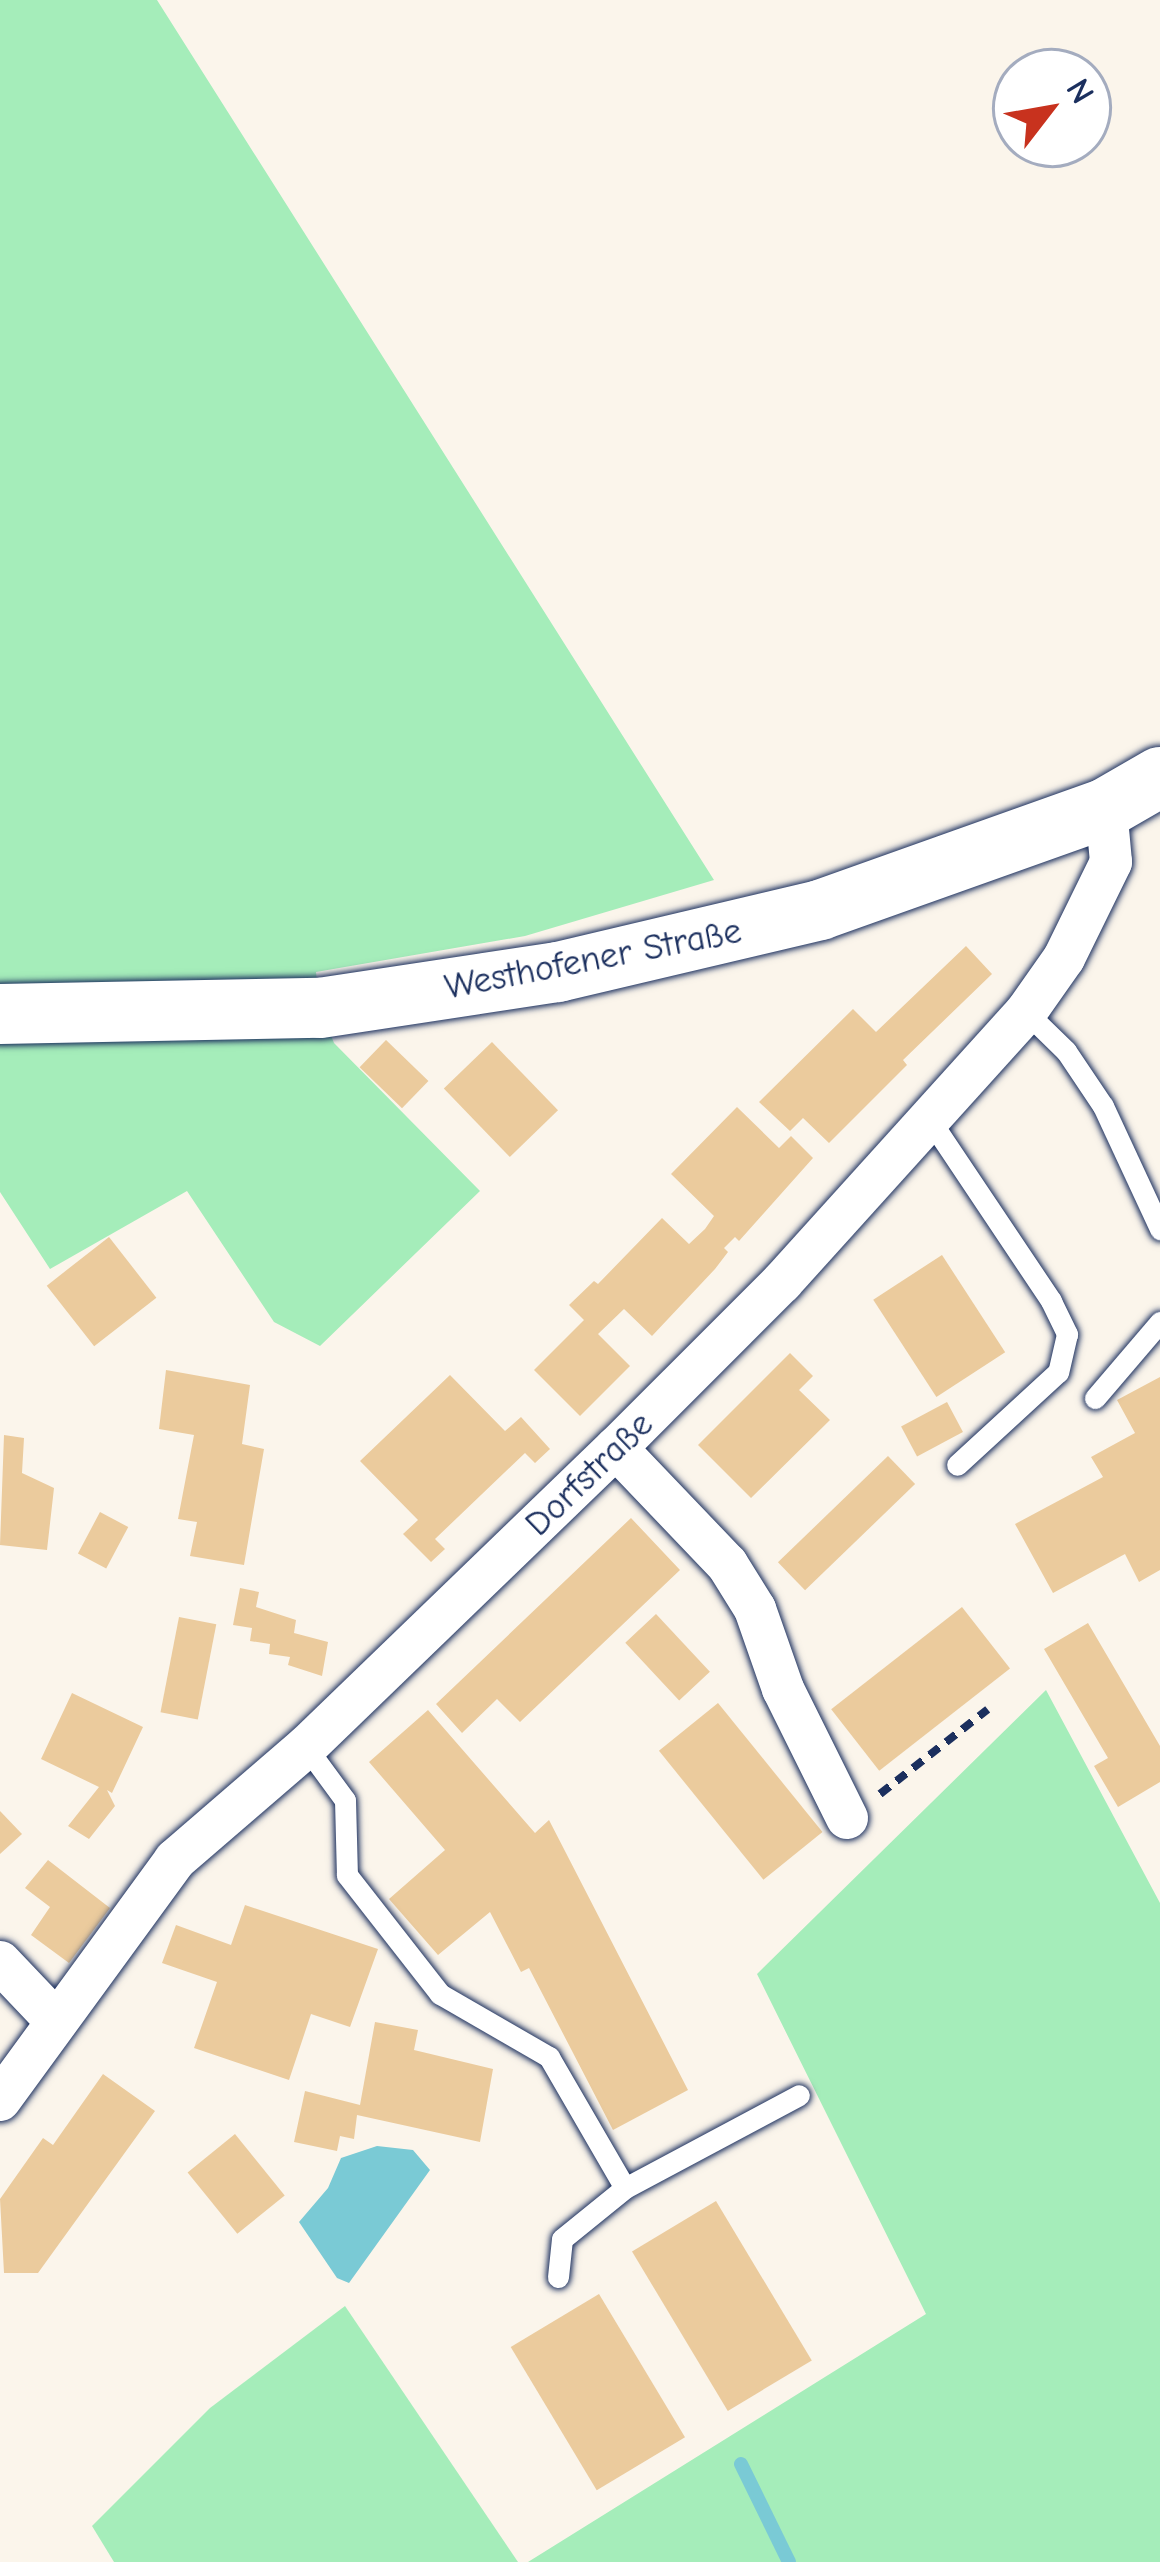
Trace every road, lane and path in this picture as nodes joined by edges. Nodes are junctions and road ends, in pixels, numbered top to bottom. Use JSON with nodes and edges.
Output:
{"nodes":[{"id":1,"x":1160,"y":777,"type":"edge"},
{"id":2,"x":1106,"y":808,"type":"junction"},
{"id":3,"x":1026,"y":1012,"type":"junction"},
{"id":4,"x":0,"y":1014,"type":"edge"},
{"id":5,"x":930,"y":1120,"type":"junction"},
{"id":6,"x":1160,"y":1229,"type":"edge"},
{"id":7,"x":1160,"y":1322,"type":"edge"},
{"id":8,"x":1095,"y":1398,"type":"dead end"},
{"id":9,"x":616,"y":1448,"type":"junction"},
{"id":10,"x":957,"y":1465,"type":"dead end"},
{"id":11,"x":988,"y":1709,"type":"dead end"},
{"id":12,"x":306,"y":1747,"type":"junction"},
{"id":13,"x":847,"y":1818,"type":"joint"},
{"id":14,"x":0,"y":1962,"type":"edge"},
{"id":15,"x":54,"y":2019,"type":"junction"},
{"id":16,"x":799,"y":2095,"type":"dead end"},
{"id":17,"x":0,"y":2100,"type":"edge"},
{"id":18,"x":625,"y":2188,"type":"junction"},
{"id":19,"x":558,"y":2277,"type":"dead end"}],
"edges":[{"from":1,"to":2,"type":"street","name":"Westhofener Straße"},
{"from":2,"to":3,"type":"street","name":"Dorfstraße"},
{"from":2,"to":4,"type":"street","name":"Westhofener Straße"},
{"from":3,"to":5,"type":"street","name":"Dorfstraße"},
{"from":3,"to":6,"type":"lane"},
{"from":5,"to":9,"type":"street","name":"Dorfstraße"},
{"from":5,"to":10,"type":"lane"},
{"from":7,"to":8,"type":"lane"},
{"from":9,"to":12,"type":"street","name":"Dorfstraße"},
{"from":9,"to":13,"type":"street"},
{"from":11,"to":13,"type":"path"},
{"from":12,"to":15,"type":"street","name":"Dorfstraße"},
{"from":12,"to":18,"type":"lane"},
{"from":14,"to":15,"type":"street"},
{"from":15,"to":17,"type":"street","name":"Dorfstraße"},
{"from":16,"to":18,"type":"lane"},
{"from":18,"to":19,"type":"lane"}]}
